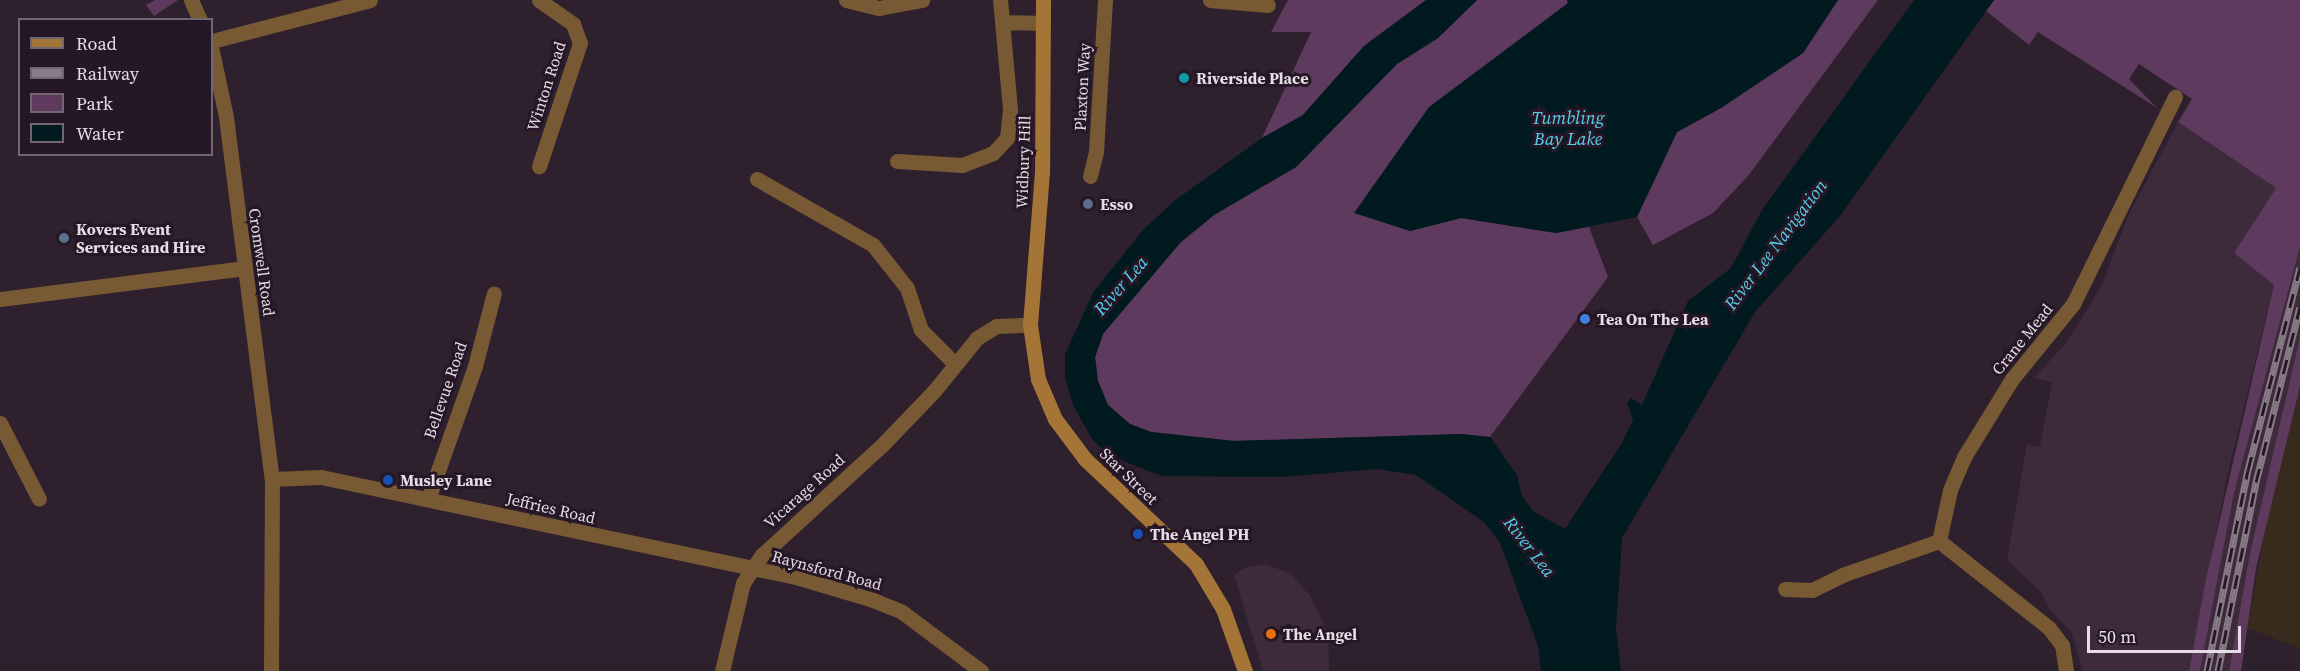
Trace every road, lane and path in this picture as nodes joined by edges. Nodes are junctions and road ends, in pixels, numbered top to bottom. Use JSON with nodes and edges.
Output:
{"nodes":[{"id":1,"x":191,"y":0,"type":"edge"},
{"id":2,"x":370,"y":0,"type":"edge"},
{"id":3,"x":539,"y":0,"type":"edge"},
{"id":4,"x":846,"y":0,"type":"edge"},
{"id":5,"x":922,"y":0,"type":"edge"},
{"id":6,"x":1000,"y":0,"type":"edge"},
{"id":7,"x":1043,"y":0,"type":"edge"},
{"id":8,"x":1105,"y":0,"type":"edge"},
{"id":9,"x":1210,"y":0,"type":"edge"},
{"id":10,"x":1268,"y":5,"type":"dead end"},
{"id":11,"x":199,"y":18,"type":"edge"},
{"id":12,"x":1002,"y":22,"type":"junction"},
{"id":13,"x":1043,"y":23,"type":"junction"},
{"id":14,"x":213,"y":41,"type":"edge"},
{"id":15,"x":213,"y":56,"type":"edge"},
{"id":16,"x":2175,"y":97,"type":"dead end"},
{"id":17,"x":897,"y":161,"type":"dead end"},
{"id":18,"x":539,"y":166,"type":"dead end"},
{"id":19,"x":1090,"y":176,"type":"dead end"},
{"id":20,"x":757,"y":179,"type":"dead end"},
{"id":21,"x":245,"y":268,"type":"junction"},
{"id":22,"x":494,"y":293,"type":"dead end"},
{"id":23,"x":0,"y":299,"type":"edge"},
{"id":24,"x":1030,"y":325,"type":"junction"},
{"id":25,"x":954,"y":363,"type":"junction"},
{"id":26,"x":0,"y":423,"type":"edge"},
{"id":27,"x":272,"y":479,"type":"junction"},
{"id":28,"x":428,"y":498,"type":"junction"},
{"id":29,"x":39,"y":499,"type":"dead end"},
{"id":30,"x":1939,"y":542,"type":"junction"},
{"id":31,"x":750,"y":568,"type":"junction"},
{"id":32,"x":1785,"y":589,"type":"dead end"},
{"id":33,"x":271,"y":671,"type":"edge"},
{"id":34,"x":722,"y":671,"type":"edge"},
{"id":35,"x":981,"y":671,"type":"edge"},
{"id":36,"x":1245,"y":671,"type":"edge"},
{"id":37,"x":2066,"y":671,"type":"edge"}],
"edges":[{"from":1,"to":11,"type":"street"},
{"from":2,"to":14,"type":"street"},
{"from":3,"to":18,"type":"street","name":"Winton Road"},
{"from":4,"to":5,"type":"street"},
{"from":6,"to":12,"type":"street"},
{"from":7,"to":13,"type":"main road","name":"Widbury Hill"},
{"from":8,"to":19,"type":"street","name":"Plaxton Way"},
{"from":9,"to":10,"type":"street"},
{"from":12,"to":13,"type":"street"},
{"from":12,"to":17,"type":"street"},
{"from":13,"to":24,"type":"main road","name":"Widbury Hill"},
{"from":15,"to":21,"type":"street","name":"Cromwell Road"},
{"from":16,"to":30,"type":"street","name":"Crane Mead"},
{"from":20,"to":25,"type":"street"},
{"from":21,"to":23,"type":"street"},
{"from":21,"to":27,"type":"street","name":"Cromwell Road"},
{"from":22,"to":28,"type":"street","name":"Bellevue Road"},
{"from":24,"to":25,"type":"street","name":"Vicarage Road"},
{"from":24,"to":36,"type":"main road","name":"Star Street"},
{"from":25,"to":31,"type":"street","name":"Vicarage Road"},
{"from":26,"to":29,"type":"street"},
{"from":27,"to":28,"type":"street","name":"Jeffries Road"},
{"from":27,"to":33,"type":"street"},
{"from":28,"to":31,"type":"street","name":"Jeffries Road"},
{"from":30,"to":32,"type":"street"},
{"from":30,"to":37,"type":"street"},
{"from":31,"to":34,"type":"street","name":"Vicarage Road"},
{"from":31,"to":35,"type":"street","name":"Raynsford Road"}]}
